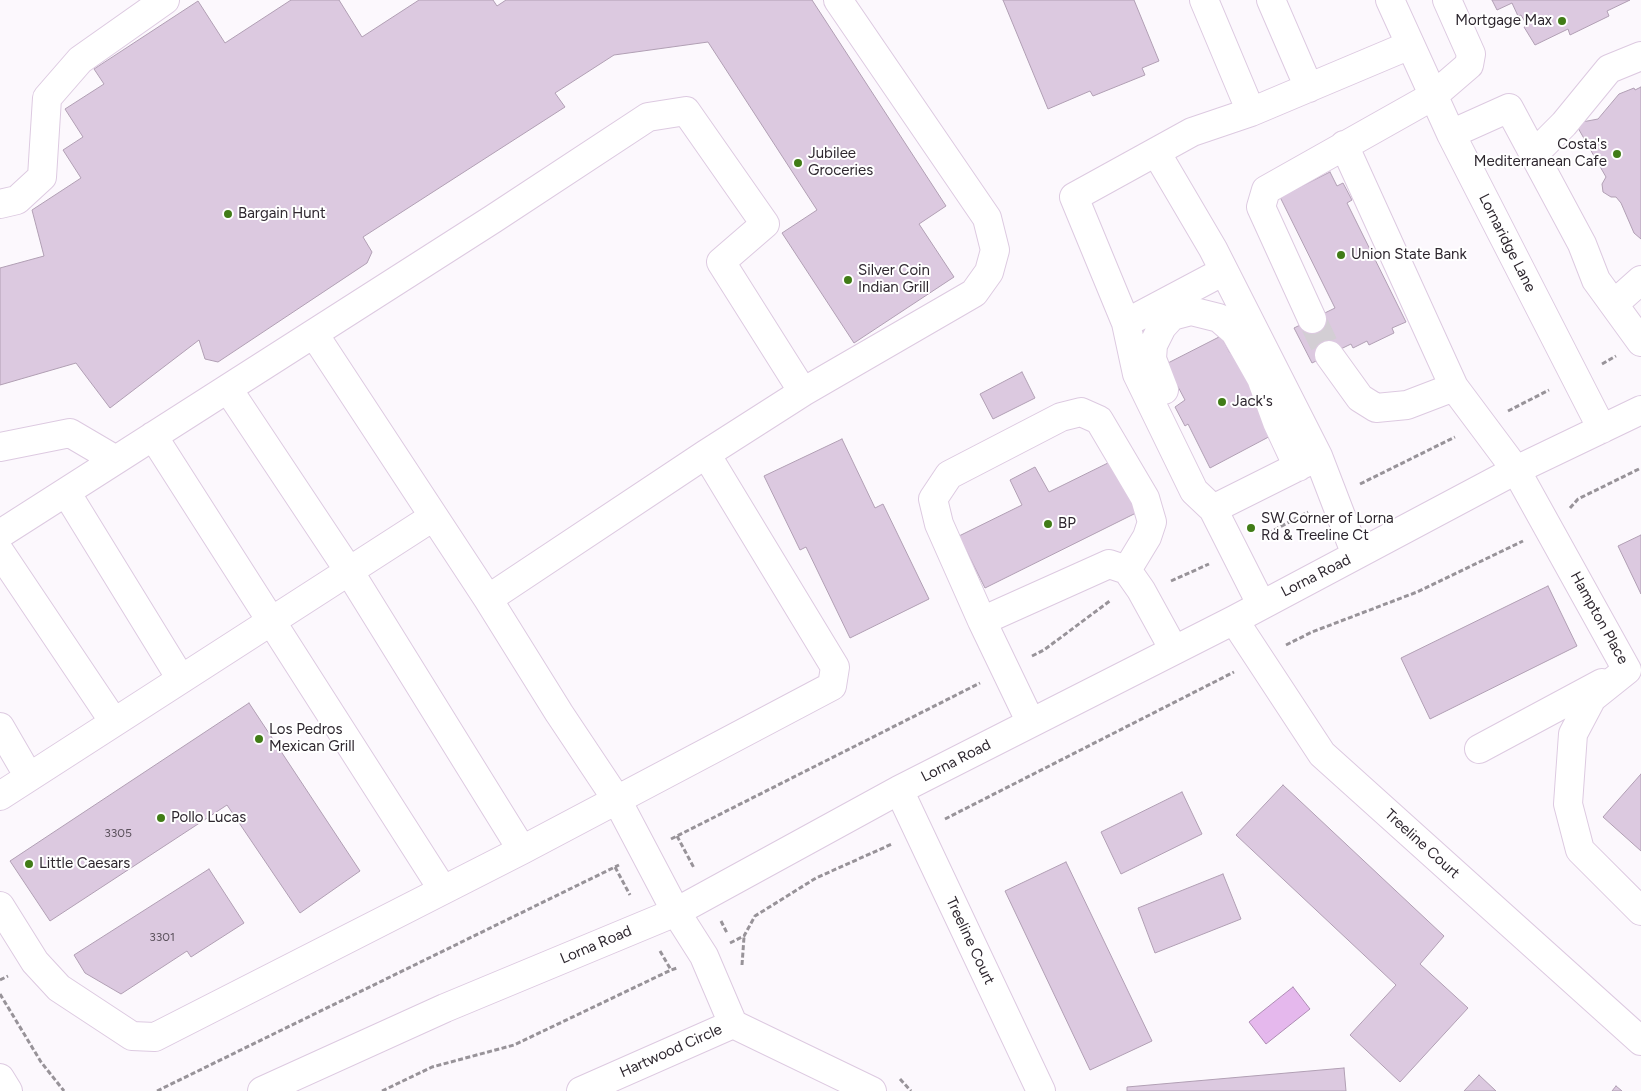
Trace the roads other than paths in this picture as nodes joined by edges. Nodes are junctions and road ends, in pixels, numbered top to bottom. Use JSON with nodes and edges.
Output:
{"nodes":[{"id":1,"x":165,"y":0,"type":"edge"},
{"id":2,"x":838,"y":0,"type":"edge"},
{"id":3,"x":1204,"y":0,"type":"edge"},
{"id":4,"x":1271,"y":0,"type":"edge"},
{"id":5,"x":1390,"y":0,"type":"edge"},
{"id":6,"x":1446,"y":0,"type":"edge"},
{"id":7,"x":1410,"y":44,"type":"junction"},
{"id":8,"x":1641,"y":56,"type":"edge"},
{"id":9,"x":1309,"y":88,"type":"junction"},
{"id":10,"x":1433,"y":96,"type":"junction"},
{"id":11,"x":1251,"y":112,"type":"junction"},
{"id":12,"x":1451,"y":134,"type":"junction"},
{"id":13,"x":1344,"y":145,"type":"junction"},
{"id":14,"x":1156,"y":152,"type":"junction"},
{"id":15,"x":1534,"y":154,"type":"junction"},
{"id":16,"x":0,"y":204,"type":"edge"},
{"id":17,"x":1224,"y":271,"type":"junction"},
{"id":18,"x":1641,"y":280,"type":"edge"},
{"id":19,"x":1614,"y":304,"type":"junction"},
{"id":20,"x":1312,"y":320,"type":"tunnel mouth"},
{"id":21,"x":1126,"y":323,"type":"junction"},
{"id":22,"x":314,"y":334,"type":"junction"},
{"id":23,"x":1633,"y":347,"type":"edge"},
{"id":24,"x":1329,"y":355,"type":"tunnel mouth"},
{"id":25,"x":1454,"y":387,"type":"junction"},
{"id":26,"x":228,"y":388,"type":"junction"},
{"id":27,"x":803,"y":392,"type":"junction"},
{"id":28,"x":1641,"y":410,"type":"edge"},
{"id":29,"x":1602,"y":429,"type":"junction"},
{"id":30,"x":153,"y":436,"type":"junction"},
{"id":31,"x":0,"y":447,"type":"edge"},
{"id":32,"x":706,"y":454,"type":"junction"},
{"id":33,"x":116,"y":460,"type":"junction"},
{"id":34,"x":1308,"y":461,"type":"junction"},
{"id":35,"x":1516,"y":470,"type":"junction"},
{"id":36,"x":66,"y":492,"type":"junction"},
{"id":37,"x":1218,"y":507,"type":"junction"},
{"id":38,"x":433,"y":517,"type":"junction"},
{"id":39,"x":0,"y":534,"type":"edge"},
{"id":40,"x":0,"y":552,"type":"edge"},
{"id":41,"x":1356,"y":555,"type":"junction"},
{"id":42,"x":349,"y":571,"type":"junction"},
{"id":43,"x":1134,"y":580,"type":"junction"},
{"id":44,"x":488,"y":599,"type":"junction"},
{"id":45,"x":1261,"y":604,"type":"junction"},
{"id":46,"x":271,"y":620,"type":"junction"},
{"id":47,"x":1234,"y":620,"type":"junction"},
{"id":48,"x":982,"y":621,"type":"junction"},
{"id":49,"x":1174,"y":650,"type":"junction"},
{"id":50,"x":1634,"y":666,"type":"edge"},
{"id":51,"x":181,"y":679,"type":"junction"},
{"id":52,"x":114,"y":722,"type":"junction"},
{"id":53,"x":1031,"y":723,"type":"junction"},
{"id":54,"x":0,"y":727,"type":"edge"},
{"id":55,"x":1479,"y":749,"type":"dead end"},
{"id":56,"x":29,"y":777,"type":"junction"},
{"id":57,"x":899,"y":790,"type":"junction"},
{"id":58,"x":0,"y":796,"type":"edge"},
{"id":59,"x":617,"y":800,"type":"junction"},
{"id":60,"x":522,"y":850,"type":"junction"},
{"id":61,"x":443,"y":890,"type":"junction"},
{"id":62,"x":0,"y":906,"type":"edge"},
{"id":63,"x":1641,"y":911,"type":"edge"},
{"id":64,"x":676,"y":912,"type":"junction"},
{"id":65,"x":733,"y":1024,"type":"junction"},
{"id":66,"x":1641,"y":1041,"type":"edge"},
{"id":67,"x":0,"y":1078,"type":"edge"},
{"id":68,"x":8,"y":1091,"type":"edge"},
{"id":69,"x":262,"y":1091,"type":"edge"},
{"id":70,"x":581,"y":1091,"type":"edge"},
{"id":71,"x":872,"y":1091,"type":"edge"},
{"id":72,"x":1041,"y":1091,"type":"edge"}],
"edges":[{"from":1,"to":16,"type":"street"},
{"from":2,"to":27,"type":"street"},
{"from":3,"to":11,"type":"street"},
{"from":4,"to":9,"type":"street"},
{"from":5,"to":7,"type":"street","name":"Lornaridge Lane"},
{"from":6,"to":10,"type":"street"},
{"from":7,"to":9,"type":"street"},
{"from":7,"to":10,"type":"street","name":"Lornaridge Lane"},
{"from":8,"to":15,"type":"street"},
{"from":9,"to":11,"type":"street"},
{"from":10,"to":12,"type":"street","name":"Lornaridge Lane"},
{"from":10,"to":13,"type":"street"},
{"from":11,"to":14,"type":"street"},
{"from":12,"to":15,"type":"street"},
{"from":12,"to":29,"type":"street","name":"Lornaridge Lane"},
{"from":13,"to":20,"type":"street"},
{"from":13,"to":25,"type":"street","name":"Hampton Place"},
{"from":14,"to":17,"type":"street"},
{"from":14,"to":21,"type":"street"},
{"from":15,"to":19,"type":"street"},
{"from":17,"to":21,"type":"street"},
{"from":17,"to":34,"type":"street"},
{"from":18,"to":19,"type":"street"},
{"from":19,"to":23,"type":"street"},
{"from":21,"to":37,"type":"street"},
{"from":22,"to":26,"type":"street"},
{"from":22,"to":27,"type":"street"},
{"from":22,"to":38,"type":"street","name":"Hartwood Circle"},
{"from":24,"to":25,"type":"street"},
{"from":25,"to":35,"type":"street","name":"Hampton Place"},
{"from":26,"to":30,"type":"street"},
{"from":26,"to":42,"type":"street"},
{"from":27,"to":32,"type":"street"},
{"from":28,"to":29,"type":"street","name":"Lorna Road"},
{"from":29,"to":35,"type":"street","name":"Lorna Road"},
{"from":30,"to":33,"type":"street"},
{"from":30,"to":46,"type":"street"},
{"from":31,"to":33,"type":"street"},
{"from":32,"to":44,"type":"street"},
{"from":32,"to":59,"type":"street"},
{"from":33,"to":36,"type":"street"},
{"from":34,"to":37,"type":"street"},
{"from":34,"to":37,"type":"street"},
{"from":34,"to":41,"type":"street"},
{"from":35,"to":41,"type":"street","name":"Lorna Road"},
{"from":35,"to":50,"type":"street","name":"Hampton Place"},
{"from":36,"to":39,"type":"street"},
{"from":36,"to":51,"type":"street"},
{"from":37,"to":45,"type":"street"},
{"from":38,"to":42,"type":"street"},
{"from":38,"to":44,"type":"street","name":"Hartwood Circle"},
{"from":40,"to":52,"type":"street"},
{"from":41,"to":45,"type":"street","name":"Lorna Road"},
{"from":42,"to":46,"type":"street"},
{"from":42,"to":60,"type":"street"},
{"from":43,"to":48,"type":"street"},
{"from":43,"to":48,"type":"street"},
{"from":43,"to":49,"type":"street"},
{"from":44,"to":59,"type":"street","name":"Hartwood Circle"},
{"from":45,"to":47,"type":"street","name":"Lorna Road"},
{"from":46,"to":51,"type":"street"},
{"from":46,"to":61,"type":"street"},
{"from":47,"to":49,"type":"street","name":"Lorna Road"},
{"from":47,"to":66,"type":"street","name":"Treeline Court"},
{"from":48,"to":53,"type":"street"},
{"from":49,"to":53,"type":"street","name":"Lorna Road"},
{"from":50,"to":55,"type":"street"},
{"from":50,"to":63,"type":"street","name":"Hampton Place"},
{"from":51,"to":52,"type":"street"},
{"from":52,"to":56,"type":"street"},
{"from":53,"to":57,"type":"street","name":"Lorna Road"},
{"from":54,"to":56,"type":"street"},
{"from":56,"to":58,"type":"street"},
{"from":57,"to":64,"type":"street","name":"Lorna Road"},
{"from":57,"to":72,"type":"street","name":"Treeline Court"},
{"from":59,"to":60,"type":"street"},
{"from":59,"to":64,"type":"street","name":"Hartwood Circle"},
{"from":60,"to":61,"type":"street"},
{"from":61,"to":62,"type":"street"},
{"from":64,"to":65,"type":"street","name":"Hartwood Circle"},
{"from":64,"to":69,"type":"street","name":"Lorna Road"},
{"from":65,"to":70,"type":"street","name":"Hartwood Circle"},
{"from":65,"to":71,"type":"street","name":"Hartwood Circle"},
{"from":67,"to":68,"type":"street"}]}
